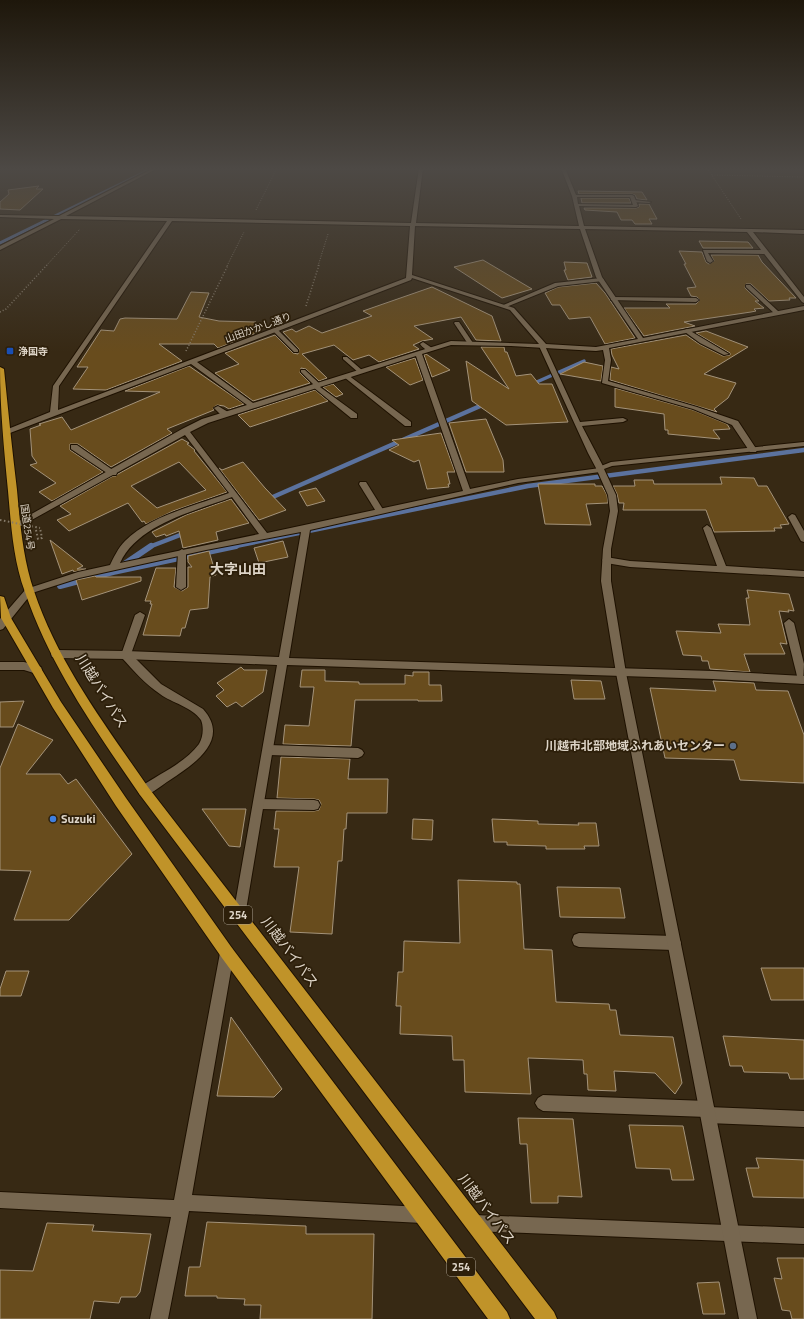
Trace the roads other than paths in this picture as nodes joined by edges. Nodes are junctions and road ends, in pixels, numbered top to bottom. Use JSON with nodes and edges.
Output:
{"nodes":[{"id":1,"x":36,"y":230,"type":"edge"},
{"id":2,"x":164,"y":230,"type":"edge"},
{"id":3,"x":413,"y":230,"type":"edge"},
{"id":4,"x":583,"y":230,"type":"edge"},
{"id":5,"x":668,"y":230,"type":"edge"},
{"id":6,"x":749,"y":231,"type":"junction"},
{"id":7,"x":804,"y":232,"type":"edge"},
{"id":8,"x":0,"y":248,"type":"edge"},
{"id":9,"x":765,"y":252,"type":"junction"},
{"id":10,"x":710,"y":261,"type":"dead end"},
{"id":11,"x":410,"y":276,"type":"junction"},
{"id":12,"x":601,"y":280,"type":"junction"},
{"id":13,"x":748,"y":286,"type":"dead end"},
{"id":14,"x":613,"y":299,"type":"junction"},
{"id":15,"x":696,"y":300,"type":"dead end"},
{"id":16,"x":804,"y":301,"type":"edge"},
{"id":17,"x":504,"y":306,"type":"junction"},
{"id":18,"x":804,"y":308,"type":"edge"},
{"id":19,"x":777,"y":313,"type":"junction"},
{"id":20,"x":457,"y":323,"type":"dead end"},
{"id":21,"x":276,"y":331,"type":"junction"},
{"id":22,"x":687,"y":331,"type":"junction"},
{"id":23,"x":641,"y":339,"type":"junction"},
{"id":24,"x":423,"y":344,"type":"dead end"},
{"id":25,"x":470,"y":344,"type":"junction"},
{"id":26,"x":543,"y":346,"type":"junction"},
{"id":27,"x":605,"y":347,"type":"junction"},
{"id":28,"x":430,"y":349,"type":"junction"},
{"id":29,"x":296,"y":351,"type":"dead end"},
{"id":30,"x":418,"y":353,"type":"junction"},
{"id":31,"x":726,"y":354,"type":"dead end"},
{"id":32,"x":345,"y":358,"type":"dead end"},
{"id":33,"x":192,"y":362,"type":"junction"},
{"id":34,"x":0,"y":369,"type":"edge"},
{"id":35,"x":303,"y":371,"type":"dead end"},
{"id":36,"x":361,"y":372,"type":"junction"},
{"id":37,"x":346,"y":376,"type":"junction"},
{"id":38,"x":316,"y":385,"type":"junction"},
{"id":39,"x":251,"y":405,"type":"junction"},
{"id":40,"x":218,"y":408,"type":"dead end"},
{"id":41,"x":54,"y":413,"type":"junction"},
{"id":42,"x":225,"y":414,"type":"junction"},
{"id":43,"x":354,"y":416,"type":"dead end"},
{"id":44,"x":623,"y":420,"type":"dead end"},
{"id":45,"x":408,"y":424,"type":"dead end"},
{"id":46,"x":578,"y":424,"type":"junction"},
{"id":47,"x":7,"y":431,"type":"junction"},
{"id":48,"x":185,"y":431,"type":"junction"},
{"id":49,"x":804,"y":444,"type":"edge"},
{"id":50,"x":74,"y":447,"type":"dead end"},
{"id":51,"x":753,"y":450,"type":"junction"},
{"id":52,"x":600,"y":469,"type":"junction"},
{"id":53,"x":113,"y":473,"type":"junction"},
{"id":54,"x":362,"y":484,"type":"dead end"},
{"id":55,"x":467,"y":491,"type":"junction"},
{"id":56,"x":234,"y":494,"type":"junction"},
{"id":57,"x":380,"y":511,"type":"junction"},
{"id":58,"x":792,"y":517,"type":"dead end"},
{"id":59,"x":16,"y":525,"type":"junction"},
{"id":60,"x":306,"y":528,"type":"junction"},
{"id":61,"x":707,"y":528,"type":"dead end"},
{"id":62,"x":265,"y":536,"type":"junction"},
{"id":63,"x":804,"y":539,"type":"edge"},
{"id":64,"x":182,"y":552,"type":"junction"},
{"id":65,"x":606,"y":560,"type":"junction"},
{"id":66,"x":114,"y":566,"type":"junction"},
{"id":67,"x":723,"y":569,"type":"junction"},
{"id":68,"x":804,"y":574,"type":"edge"},
{"id":69,"x":181,"y":587,"type":"dead end"},
{"id":70,"x":29,"y":591,"type":"junction"},
{"id":71,"x":0,"y":600,"type":"edge"},
{"id":72,"x":140,"y":615,"type":"dead end"},
{"id":73,"x":3,"y":622,"type":"edge"},
{"id":74,"x":788,"y":623,"type":"dead end"},
{"id":75,"x":56,"y":654,"type":"junction"},
{"id":76,"x":126,"y":655,"type":"junction"},
{"id":77,"x":284,"y":662,"type":"junction"},
{"id":78,"x":0,"y":666,"type":"edge"},
{"id":79,"x":37,"y":670,"type":"junction"},
{"id":80,"x":620,"y":673,"type":"junction"},
{"id":81,"x":803,"y":680,"type":"edge"},
{"id":82,"x":269,"y":750,"type":"junction"},
{"id":83,"x":358,"y":752,"type":"dead end"},
{"id":84,"x":144,"y":791,"type":"junction"},
{"id":85,"x":259,"y":804,"type":"junction"},
{"id":86,"x":314,"y":805,"type":"dead end"},
{"id":87,"x":239,"y":916,"type":"junction"},
{"id":88,"x":579,"y":940,"type":"dead end"},
{"id":89,"x":674,"y":943,"type":"junction"},
{"id":90,"x":227,"y":953,"type":"junction"},
{"id":91,"x":543,"y":1103,"type":"dead end"},
{"id":92,"x":707,"y":1112,"type":"junction"},
{"id":93,"x":804,"y":1119,"type":"edge"},
{"id":94,"x":0,"y":1200,"type":"edge"},
{"id":95,"x":182,"y":1206,"type":"junction"},
{"id":96,"x":422,"y":1215,"type":"junction"},
{"id":97,"x":474,"y":1223,"type":"junction"},
{"id":98,"x":731,"y":1232,"type":"junction"},
{"id":99,"x":804,"y":1236,"type":"edge"},
{"id":100,"x":159,"y":1319,"type":"edge"},
{"id":101,"x":500,"y":1319,"type":"edge"},
{"id":102,"x":547,"y":1319,"type":"edge"},
{"id":103,"x":748,"y":1319,"type":"edge"}],
"edges":[{"from":1,"to":8,"type":"street"},
{"from":2,"to":41,"type":"street"},
{"from":3,"to":11,"type":"street"},
{"from":4,"to":12,"type":"street"},
{"from":5,"to":6,"type":"street"},
{"from":6,"to":7,"type":"street"},
{"from":6,"to":9,"type":"street"},
{"from":9,"to":10,"type":"street"},
{"from":9,"to":16,"type":"street"},
{"from":11,"to":17,"type":"street"},
{"from":11,"to":21,"type":"street","name":"山田かかし通り"},
{"from":12,"to":14,"type":"street"},
{"from":12,"to":17,"type":"street"},
{"from":13,"to":19,"type":"street"},
{"from":14,"to":15,"type":"street"},
{"from":14,"to":23,"type":"street"},
{"from":17,"to":26,"type":"street"},
{"from":18,"to":19,"type":"street"},
{"from":19,"to":22,"type":"street"},
{"from":20,"to":25,"type":"street"},
{"from":21,"to":29,"type":"street"},
{"from":21,"to":33,"type":"street","name":"山田かかし通り"},
{"from":22,"to":23,"type":"street"},
{"from":22,"to":31,"type":"street"},
{"from":23,"to":27,"type":"street"},
{"from":24,"to":28,"type":"street"},
{"from":25,"to":26,"type":"street"},
{"from":25,"to":28,"type":"street"},
{"from":26,"to":27,"type":"street"},
{"from":26,"to":46,"type":"street"},
{"from":27,"to":51,"type":"street"},
{"from":28,"to":30,"type":"street"},
{"from":30,"to":36,"type":"street"},
{"from":30,"to":55,"type":"street"},
{"from":32,"to":36,"type":"street"},
{"from":33,"to":39,"type":"street"},
{"from":33,"to":41,"type":"street","name":"山田かかし通り"},
{"from":34,"to":47,"type":"highway","name":"国道254号","number":"254"},
{"from":35,"to":38,"type":"street"},
{"from":36,"to":37,"type":"street"},
{"from":37,"to":38,"type":"street"},
{"from":37,"to":45,"type":"street"},
{"from":38,"to":39,"type":"street"},
{"from":38,"to":43,"type":"street"},
{"from":39,"to":42,"type":"street"},
{"from":40,"to":42,"type":"street"},
{"from":41,"to":47,"type":"street","name":"山田かかし通り"},
{"from":42,"to":48,"type":"street"},
{"from":44,"to":46,"type":"street"},
{"from":46,"to":52,"type":"street"},
{"from":47,"to":59,"type":"highway","name":"国道254号","number":"254"},
{"from":48,"to":53,"type":"street"},
{"from":48,"to":56,"type":"street"},
{"from":49,"to":51,"type":"street"},
{"from":50,"to":53,"type":"street"},
{"from":51,"to":52,"type":"street"},
{"from":52,"to":55,"type":"street"},
{"from":52,"to":65,"type":"street"},
{"from":53,"to":59,"type":"street"},
{"from":54,"to":57,"type":"street"},
{"from":55,"to":57,"type":"street"},
{"from":56,"to":62,"type":"street"},
{"from":56,"to":66,"type":"street"},
{"from":57,"to":60,"type":"street"},
{"from":58,"to":63,"type":"street"},
{"from":59,"to":70,"type":"highway","name":"国道254号","number":"254"},
{"from":60,"to":62,"type":"street"},
{"from":60,"to":77,"type":"street"},
{"from":61,"to":67,"type":"street"},
{"from":62,"to":64,"type":"street"},
{"from":64,"to":66,"type":"street"},
{"from":64,"to":69,"type":"street"},
{"from":65,"to":67,"type":"street"},
{"from":65,"to":80,"type":"street"},
{"from":66,"to":70,"type":"street"},
{"from":67,"to":68,"type":"street"},
{"from":70,"to":73,"type":"street"},
{"from":70,"to":75,"type":"highway","name":"川越バイパス","number":"254"},
{"from":71,"to":73,"type":"highway","number":"254"},
{"from":72,"to":76,"type":"street"},
{"from":73,"to":79,"type":"highway","number":"254"},
{"from":74,"to":81,"type":"street"},
{"from":75,"to":76,"type":"street"},
{"from":75,"to":84,"type":"highway","name":"川越バイパス","number":"254"},
{"from":76,"to":77,"type":"street"},
{"from":76,"to":84,"type":"street"},
{"from":77,"to":80,"type":"street"},
{"from":77,"to":82,"type":"street"},
{"from":78,"to":79,"type":"street"},
{"from":79,"to":90,"type":"highway","number":"254"},
{"from":80,"to":81,"type":"street"},
{"from":80,"to":89,"type":"street"},
{"from":82,"to":83,"type":"street"},
{"from":82,"to":85,"type":"street"},
{"from":84,"to":87,"type":"highway","name":"川越バイパス","number":"254"},
{"from":85,"to":86,"type":"street"},
{"from":85,"to":87,"type":"street"},
{"from":87,"to":97,"type":"highway","name":"川越バイパス","number":"254"},
{"from":88,"to":89,"type":"street"},
{"from":89,"to":92,"type":"street"},
{"from":90,"to":95,"type":"street"},
{"from":90,"to":96,"type":"highway","number":"254"},
{"from":91,"to":92,"type":"street"},
{"from":92,"to":93,"type":"street"},
{"from":92,"to":98,"type":"street"},
{"from":94,"to":95,"type":"street"},
{"from":95,"to":96,"type":"street"},
{"from":95,"to":100,"type":"street"},
{"from":96,"to":101,"type":"highway","number":"254"},
{"from":97,"to":98,"type":"street"},
{"from":97,"to":102,"type":"highway","name":"川越バイパス","number":"254"},
{"from":98,"to":99,"type":"street"},
{"from":98,"to":103,"type":"street"}]}
